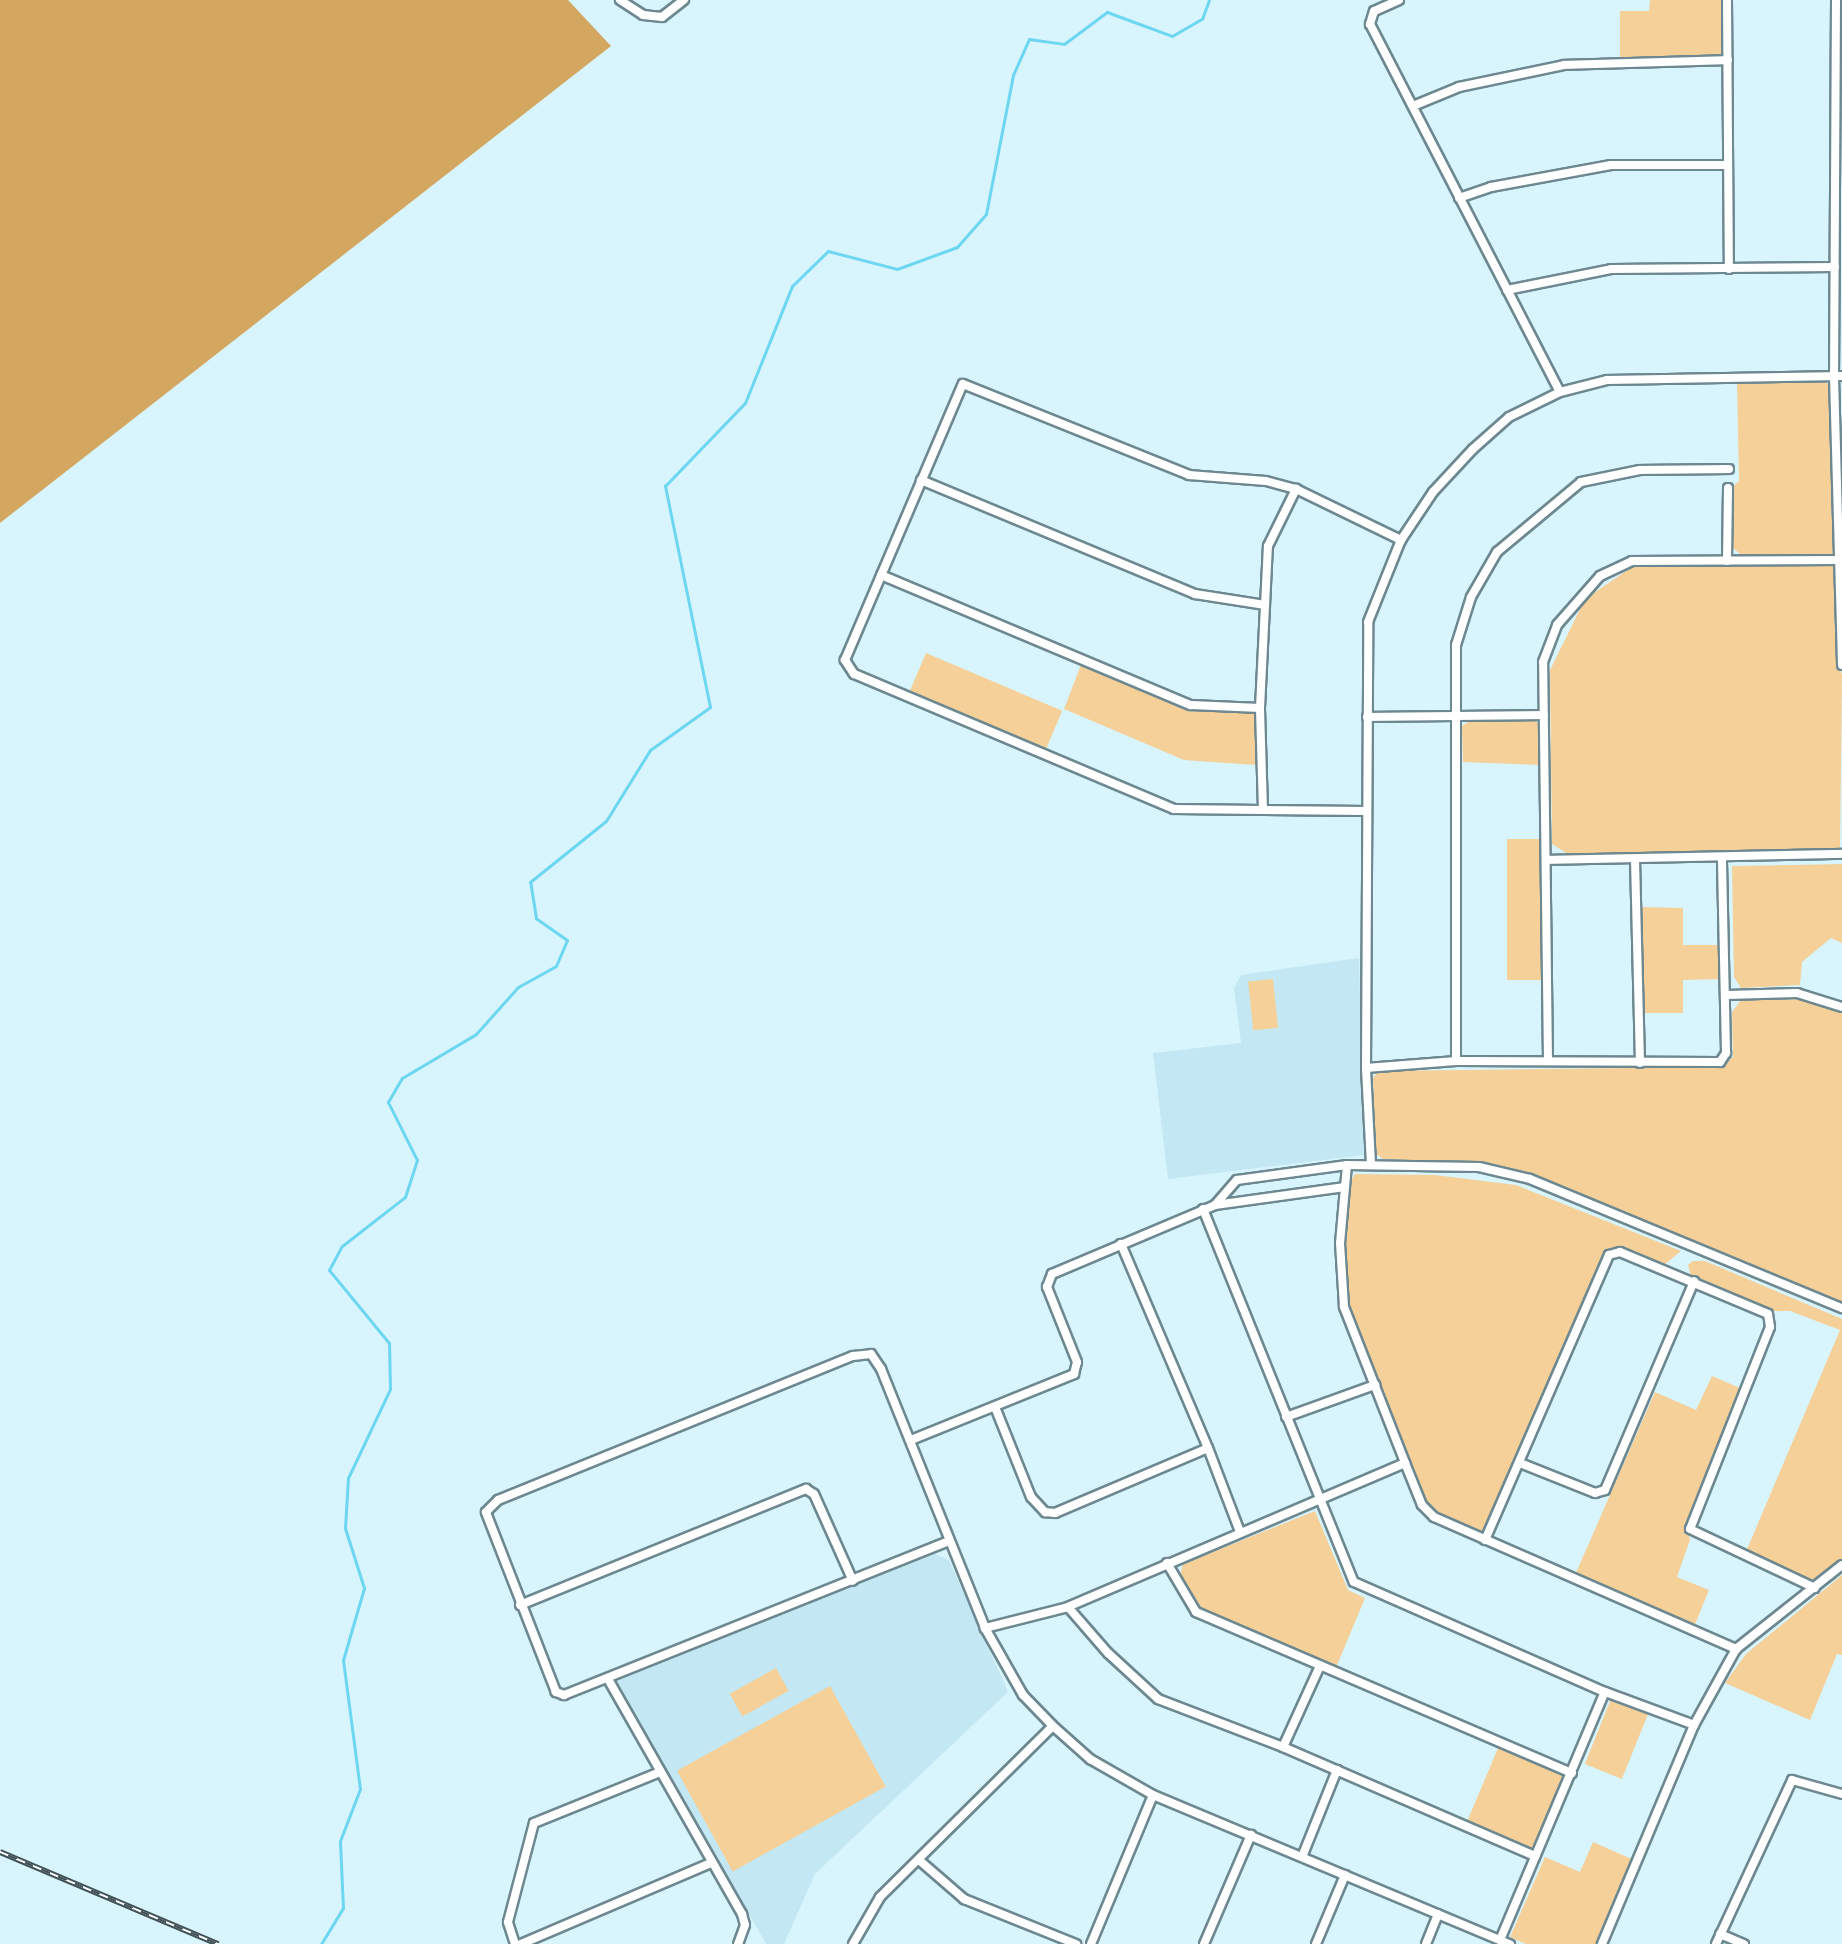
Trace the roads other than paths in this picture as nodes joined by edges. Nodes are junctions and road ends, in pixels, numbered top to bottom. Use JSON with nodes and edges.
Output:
{"nodes":[{"id":1,"x":620,"y":0,"type":"edge"},
{"id":2,"x":684,"y":0,"type":"edge"},
{"id":3,"x":1399,"y":0,"type":"edge"},
{"id":4,"x":1727,"y":0,"type":"edge"},
{"id":5,"x":1836,"y":0,"type":"edge"},
{"id":6,"x":1728,"y":60,"type":"junction"},
{"id":7,"x":1839,"y":63,"type":"edge"},
{"id":8,"x":1413,"y":106,"type":"junction"},
{"id":9,"x":1839,"y":164,"type":"edge"},
{"id":10,"x":1728,"y":165,"type":"junction"},
{"id":11,"x":1459,"y":198,"type":"junction"},
{"id":12,"x":1835,"y":267,"type":"junction"},
{"id":13,"x":1729,"y":269,"type":"junction"},
{"id":14,"x":1507,"y":290,"type":"junction"},
{"id":15,"x":1838,"y":376,"type":"edge"},
{"id":16,"x":1560,"y":392,"type":"junction"},
{"id":17,"x":1729,"y":469,"type":"dead end"},
{"id":18,"x":921,"y":480,"type":"junction"},
{"id":19,"x":1728,"y":488,"type":"dead end"},
{"id":20,"x":1296,"y":489,"type":"junction"},
{"id":21,"x":1401,"y":540,"type":"junction"},
{"id":22,"x":1837,"y":560,"type":"junction"},
{"id":23,"x":1727,"y":561,"type":"junction"},
{"id":24,"x":881,"y":575,"type":"junction"},
{"id":25,"x":1265,"y":605,"type":"junction"},
{"id":26,"x":1842,"y":665,"type":"edge"},
{"id":27,"x":1260,"y":708,"type":"junction"},
{"id":28,"x":1544,"y":715,"type":"junction"},
{"id":29,"x":1367,"y":717,"type":"junction"},
{"id":30,"x":1456,"y":719,"type":"junction"},
{"id":31,"x":1263,"y":810,"type":"junction"},
{"id":32,"x":1366,"y":811,"type":"junction"},
{"id":33,"x":1842,"y":855,"type":"edge"},
{"id":34,"x":1722,"y":858,"type":"junction"},
{"id":35,"x":1635,"y":859,"type":"junction"},
{"id":36,"x":1546,"y":860,"type":"junction"},
{"id":37,"x":1727,"y":995,"type":"junction"},
{"id":38,"x":1842,"y":1007,"type":"edge"},
{"id":39,"x":1456,"y":1061,"type":"junction"},
{"id":40,"x":1548,"y":1061,"type":"junction"},
{"id":41,"x":1640,"y":1063,"type":"junction"},
{"id":42,"x":1366,"y":1068,"type":"junction"},
{"id":43,"x":1371,"y":1164,"type":"junction"},
{"id":44,"x":1347,"y":1165,"type":"junction"},
{"id":45,"x":1345,"y":1187,"type":"junction"},
{"id":46,"x":1215,"y":1205,"type":"junction"},
{"id":47,"x":1203,"y":1209,"type":"junction"},
{"id":48,"x":1121,"y":1244,"type":"junction"},
{"id":49,"x":1694,"y":1281,"type":"junction"},
{"id":50,"x":1842,"y":1308,"type":"edge"},
{"id":51,"x":1375,"y":1385,"type":"junction"},
{"id":52,"x":995,"y":1407,"type":"junction"},
{"id":53,"x":1286,"y":1417,"type":"junction"},
{"id":54,"x":911,"y":1440,"type":"junction"},
{"id":55,"x":1208,"y":1448,"type":"junction"},
{"id":56,"x":1405,"y":1463,"type":"junction"},
{"id":57,"x":1520,"y":1463,"type":"junction"},
{"id":58,"x":1321,"y":1503,"type":"junction"},
{"id":59,"x":1240,"y":1532,"type":"junction"},
{"id":60,"x":1485,"y":1540,"type":"junction"},
{"id":61,"x":949,"y":1541,"type":"junction"},
{"id":62,"x":1167,"y":1563,"type":"junction"},
{"id":63,"x":1842,"y":1565,"type":"edge"},
{"id":64,"x":853,"y":1581,"type":"junction"},
{"id":65,"x":1815,"y":1588,"type":"junction"},
{"id":66,"x":520,"y":1605,"type":"junction"},
{"id":67,"x":1068,"y":1607,"type":"junction"},
{"id":68,"x":985,"y":1628,"type":"junction"},
{"id":69,"x":1736,"y":1649,"type":"junction"},
{"id":70,"x":1319,"y":1668,"type":"junction"},
{"id":71,"x":608,"y":1679,"type":"junction"},
{"id":72,"x":1605,"y":1692,"type":"junction"},
{"id":73,"x":1694,"y":1725,"type":"junction"},
{"id":74,"x":1053,"y":1726,"type":"junction"},
{"id":75,"x":1283,"y":1747,"type":"junction"},
{"id":76,"x":1337,"y":1770,"type":"junction"},
{"id":77,"x":658,"y":1773,"type":"junction"},
{"id":78,"x":1572,"y":1773,"type":"junction"},
{"id":79,"x":1842,"y":1794,"type":"edge"},
{"id":80,"x":1153,"y":1795,"type":"junction"},
{"id":81,"x":1251,"y":1835,"type":"junction"},
{"id":82,"x":1535,"y":1856,"type":"junction"},
{"id":83,"x":1302,"y":1857,"type":"junction"},
{"id":84,"x":919,"y":1860,"type":"junction"},
{"id":85,"x":711,"y":1863,"type":"junction"},
{"id":86,"x":1345,"y":1875,"type":"junction"},
{"id":87,"x":1438,"y":1914,"type":"junction"},
{"id":88,"x":1720,"y":1934,"type":"junction"},
{"id":89,"x":1500,"y":1940,"type":"junction"},
{"id":90,"x":518,"y":1944,"type":"edge"},
{"id":91,"x":738,"y":1944,"type":"edge"},
{"id":92,"x":853,"y":1944,"type":"edge"},
{"id":93,"x":1076,"y":1944,"type":"edge"},
{"id":94,"x":1091,"y":1944,"type":"edge"},
{"id":95,"x":1204,"y":1944,"type":"edge"},
{"id":96,"x":1316,"y":1944,"type":"edge"},
{"id":97,"x":1426,"y":1944,"type":"edge"},
{"id":98,"x":1510,"y":1944,"type":"edge"},
{"id":99,"x":1602,"y":1944,"type":"edge"},
{"id":100,"x":1716,"y":1944,"type":"edge"},
{"id":101,"x":1744,"y":1944,"type":"edge"}],
"edges":[{"from":1,"to":2,"type":"street"},
{"from":3,"to":8,"type":"street"},
{"from":4,"to":6,"type":"street"},
{"from":5,"to":7,"type":"street"},
{"from":6,"to":8,"type":"street"},
{"from":6,"to":10,"type":"street"},
{"from":7,"to":9,"type":"street"},
{"from":8,"to":11,"type":"street"},
{"from":9,"to":12,"type":"street"},
{"from":10,"to":11,"type":"street"},
{"from":10,"to":13,"type":"street"},
{"from":11,"to":14,"type":"street"},
{"from":12,"to":13,"type":"street"},
{"from":12,"to":15,"type":"street"},
{"from":13,"to":14,"type":"street"},
{"from":14,"to":16,"type":"street"},
{"from":15,"to":16,"type":"street"},
{"from":15,"to":22,"type":"street"},
{"from":16,"to":21,"type":"street"},
{"from":17,"to":30,"type":"street"},
{"from":18,"to":20,"type":"street"},
{"from":18,"to":24,"type":"street"},
{"from":18,"to":25,"type":"street"},
{"from":19,"to":23,"type":"street"},
{"from":20,"to":21,"type":"street"},
{"from":20,"to":25,"type":"street"},
{"from":21,"to":29,"type":"street"},
{"from":22,"to":23,"type":"street"},
{"from":22,"to":26,"type":"street"},
{"from":23,"to":28,"type":"street"},
{"from":24,"to":27,"type":"street"},
{"from":24,"to":31,"type":"street"},
{"from":25,"to":27,"type":"street"},
{"from":27,"to":31,"type":"street"},
{"from":28,"to":30,"type":"street"},
{"from":28,"to":36,"type":"street"},
{"from":29,"to":30,"type":"street"},
{"from":29,"to":32,"type":"street"},
{"from":30,"to":39,"type":"street"},
{"from":31,"to":32,"type":"street"},
{"from":32,"to":42,"type":"street"},
{"from":33,"to":34,"type":"street"},
{"from":34,"to":35,"type":"street"},
{"from":34,"to":37,"type":"street"},
{"from":35,"to":36,"type":"street"},
{"from":35,"to":41,"type":"street"},
{"from":36,"to":40,"type":"street"},
{"from":37,"to":38,"type":"street"},
{"from":37,"to":41,"type":"street"},
{"from":39,"to":40,"type":"street"},
{"from":39,"to":42,"type":"street"},
{"from":40,"to":41,"type":"street"},
{"from":42,"to":43,"type":"street"},
{"from":43,"to":44,"type":"street"},
{"from":43,"to":50,"type":"street"},
{"from":44,"to":45,"type":"street"},
{"from":44,"to":46,"type":"street"},
{"from":45,"to":46,"type":"street"},
{"from":45,"to":51,"type":"street"},
{"from":46,"to":47,"type":"street"},
{"from":47,"to":48,"type":"street"},
{"from":47,"to":53,"type":"street"},
{"from":48,"to":52,"type":"street"},
{"from":48,"to":55,"type":"street"},
{"from":49,"to":57,"type":"street"},
{"from":49,"to":57,"type":"street"},
{"from":49,"to":65,"type":"street"},
{"from":51,"to":53,"type":"street"},
{"from":51,"to":56,"type":"street"},
{"from":52,"to":54,"type":"street"},
{"from":52,"to":55,"type":"street"},
{"from":53,"to":58,"type":"street"},
{"from":54,"to":61,"type":"street"},
{"from":54,"to":66,"type":"street"},
{"from":55,"to":59,"type":"street"},
{"from":56,"to":58,"type":"street"},
{"from":56,"to":60,"type":"street"},
{"from":57,"to":60,"type":"street"},
{"from":58,"to":59,"type":"street"},
{"from":58,"to":72,"type":"street"},
{"from":59,"to":62,"type":"street"},
{"from":60,"to":69,"type":"street"},
{"from":61,"to":64,"type":"street"},
{"from":61,"to":68,"type":"street"},
{"from":62,"to":67,"type":"street"},
{"from":62,"to":70,"type":"street"},
{"from":63,"to":65,"type":"street"},
{"from":64,"to":66,"type":"street"},
{"from":64,"to":71,"type":"street"},
{"from":65,"to":69,"type":"street"},
{"from":66,"to":71,"type":"street"},
{"from":67,"to":68,"type":"street"},
{"from":67,"to":75,"type":"street"},
{"from":68,"to":74,"type":"street"},
{"from":69,"to":73,"type":"street"},
{"from":70,"to":75,"type":"street"},
{"from":70,"to":78,"type":"street"},
{"from":71,"to":77,"type":"street"},
{"from":72,"to":73,"type":"street"},
{"from":72,"to":78,"type":"street"},
{"from":73,"to":99,"type":"street"},
{"from":74,"to":80,"type":"street"},
{"from":74,"to":84,"type":"street"},
{"from":75,"to":76,"type":"street"},
{"from":76,"to":82,"type":"street"},
{"from":76,"to":83,"type":"street"},
{"from":77,"to":85,"type":"street"},
{"from":77,"to":90,"type":"street"},
{"from":78,"to":82,"type":"street"},
{"from":79,"to":88,"type":"street"},
{"from":80,"to":81,"type":"street"},
{"from":80,"to":94,"type":"street"},
{"from":81,"to":83,"type":"street"},
{"from":81,"to":95,"type":"street"},
{"from":82,"to":89,"type":"street"},
{"from":83,"to":86,"type":"street"},
{"from":84,"to":92,"type":"street"},
{"from":84,"to":93,"type":"street"},
{"from":85,"to":90,"type":"street"},
{"from":85,"to":91,"type":"street"},
{"from":86,"to":87,"type":"street"},
{"from":86,"to":96,"type":"street"},
{"from":87,"to":89,"type":"street"},
{"from":87,"to":97,"type":"street"},
{"from":88,"to":100,"type":"street"},
{"from":88,"to":101,"type":"street"},
{"from":89,"to":98,"type":"street"}]}
